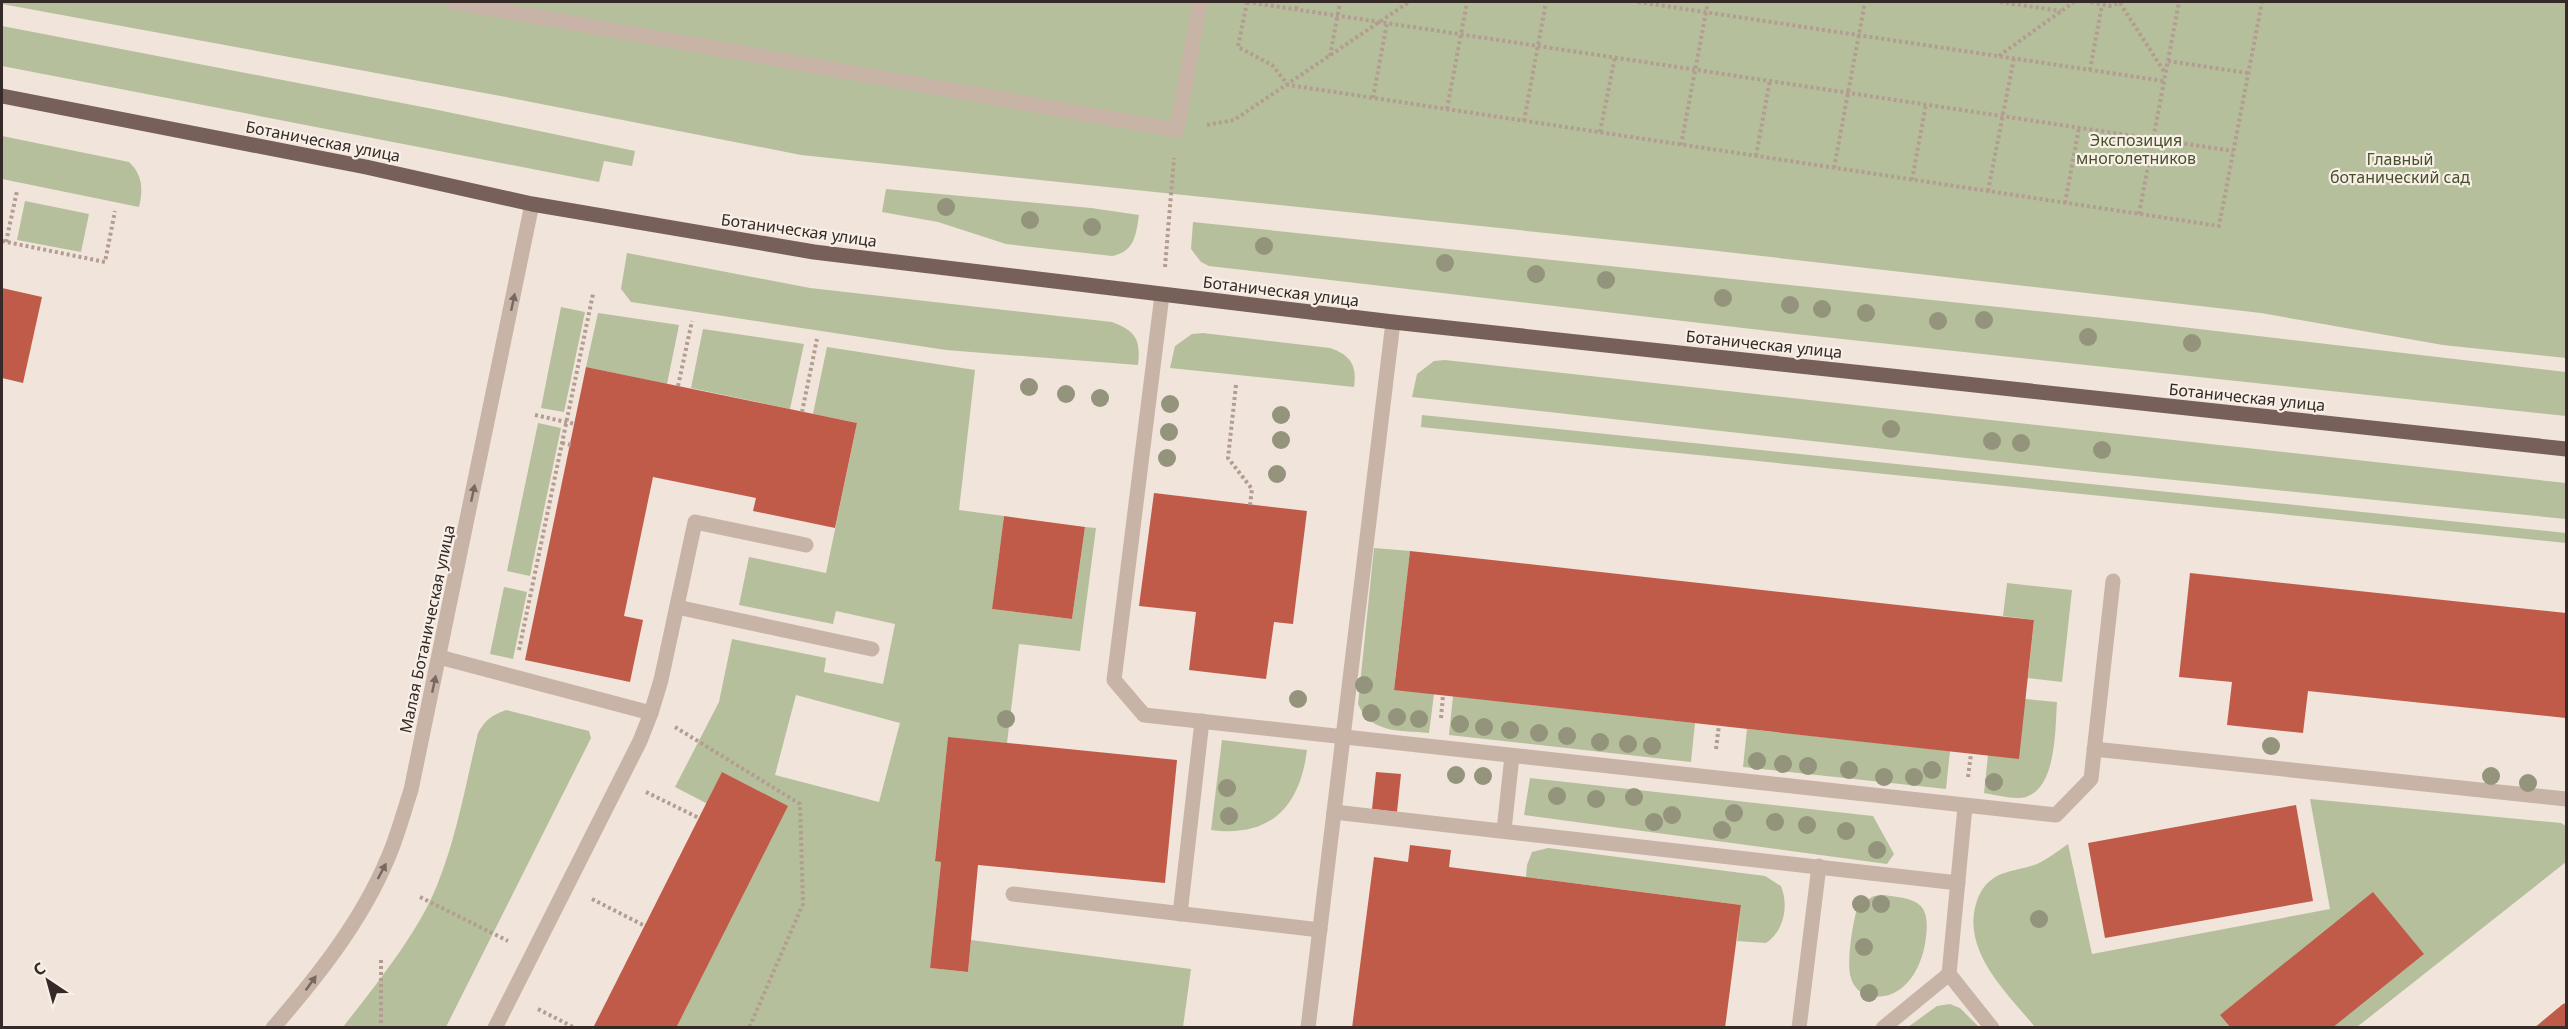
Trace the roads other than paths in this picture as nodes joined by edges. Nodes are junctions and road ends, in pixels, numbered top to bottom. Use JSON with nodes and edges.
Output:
{"nodes":[{"id":1,"x":453,"y":2,"type":"edge"},
{"id":2,"x":1200,"y":2,"type":"edge"},
{"id":3,"x":2,"y":96,"type":"edge"},
{"id":4,"x":532,"y":204,"type":"junction"},
{"id":5,"x":1162,"y":294,"type":"junction"},
{"id":6,"x":1393,"y":322,"type":"junction"},
{"id":7,"x":2566,"y":450,"type":"edge"},
{"id":8,"x":806,"y":545,"type":"dead end"},
{"id":9,"x":2113,"y":581,"type":"dead end"},
{"id":10,"x":677,"y":607,"type":"junction"},
{"id":11,"x":872,"y":649,"type":"dead end"},
{"id":12,"x":439,"y":657,"type":"junction"},
{"id":13,"x":651,"y":713,"type":"junction"},
{"id":14,"x":1202,"y":721,"type":"junction"},
{"id":15,"x":1343,"y":737,"type":"junction"},
{"id":16,"x":2094,"y":749,"type":"junction"},
{"id":17,"x":1512,"y":756,"type":"junction"},
{"id":18,"x":2566,"y":799,"type":"edge"},
{"id":19,"x":1965,"y":807,"type":"junction"},
{"id":20,"x":1334,"y":812,"type":"junction"},
{"id":21,"x":1504,"y":830,"type":"junction"},
{"id":22,"x":1820,"y":866,"type":"junction"},
{"id":23,"x":1958,"y":883,"type":"junction"},
{"id":24,"x":1013,"y":894,"type":"dead end"},
{"id":25,"x":1180,"y":914,"type":"junction"},
{"id":26,"x":1320,"y":930,"type":"junction"},
{"id":27,"x":1949,"y":974,"type":"junction"},
{"id":28,"x":273,"y":1028,"type":"edge"},
{"id":29,"x":495,"y":1028,"type":"edge"},
{"id":30,"x":1308,"y":1028,"type":"edge"},
{"id":31,"x":1799,"y":1028,"type":"edge"},
{"id":32,"x":1883,"y":1028,"type":"edge"},
{"id":33,"x":1992,"y":1028,"type":"edge"}],
"edges":[{"from":1,"to":2,"type":"street"},
{"from":3,"to":4,"type":"main road","name":"Ботаническая улица"},
{"from":4,"to":5,"type":"main road","name":"Ботаническая улица"},
{"from":12,"to":4,"type":"street","name":"Малая Ботаническая улица","one_way":true},
{"from":5,"to":6,"type":"main road","name":"Ботаническая улица"},
{"from":5,"to":14,"type":"street"},
{"from":6,"to":7,"type":"main road","name":"Ботаническая улица"},
{"from":6,"to":15,"type":"street"},
{"from":8,"to":10,"type":"street"},
{"from":9,"to":16,"type":"street"},
{"from":10,"to":11,"type":"street"},
{"from":10,"to":13,"type":"street"},
{"from":12,"to":13,"type":"street"},
{"from":28,"to":12,"type":"street","name":"Малая Ботаническая улица","one_way":true},
{"from":13,"to":29,"type":"street"},
{"from":14,"to":15,"type":"street"},
{"from":14,"to":25,"type":"street"},
{"from":15,"to":17,"type":"street"},
{"from":15,"to":20,"type":"street"},
{"from":16,"to":18,"type":"street"},
{"from":16,"to":19,"type":"street"},
{"from":17,"to":19,"type":"street"},
{"from":17,"to":21,"type":"street"},
{"from":19,"to":23,"type":"street"},
{"from":20,"to":21,"type":"street"},
{"from":20,"to":26,"type":"street"},
{"from":21,"to":22,"type":"street"},
{"from":22,"to":23,"type":"street"},
{"from":22,"to":31,"type":"street"},
{"from":23,"to":27,"type":"street"},
{"from":24,"to":25,"type":"street"},
{"from":25,"to":26,"type":"street"},
{"from":26,"to":30,"type":"street"},
{"from":27,"to":32,"type":"street"},
{"from":27,"to":33,"type":"street"}]}
